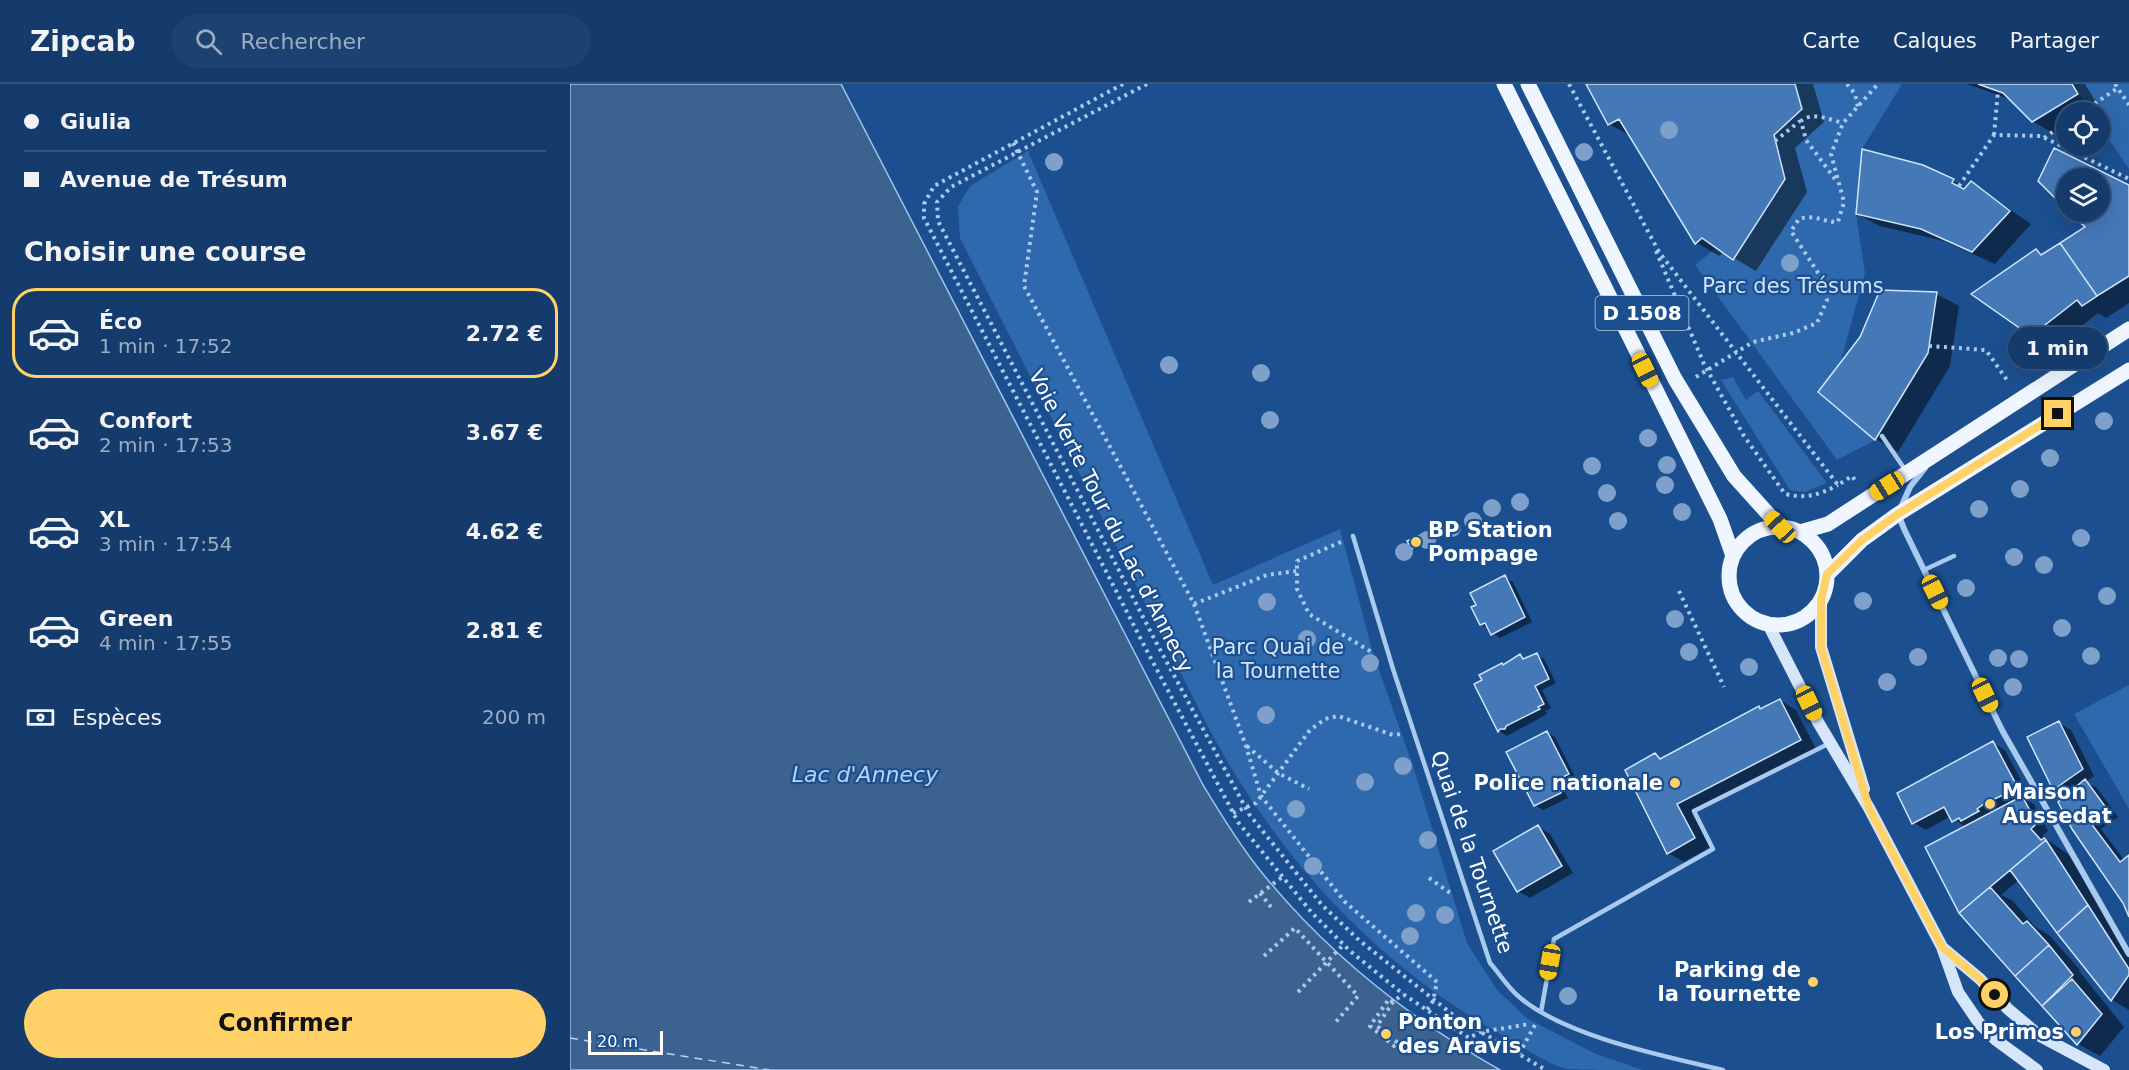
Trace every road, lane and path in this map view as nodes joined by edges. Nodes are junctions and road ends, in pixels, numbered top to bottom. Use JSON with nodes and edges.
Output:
{"nodes":[{"id":1,"x":1123,"y":84,"type":"edge"},
{"id":2,"x":1147,"y":84,"type":"edge"},
{"id":3,"x":1504,"y":84,"type":"edge"},
{"id":4,"x":1528,"y":84,"type":"edge"},
{"id":5,"x":1569,"y":84,"type":"edge"},
{"id":6,"x":1847,"y":84,"type":"edge"},
{"id":7,"x":1878,"y":84,"type":"edge"},
{"id":8,"x":2117,"y":86,"type":"edge"},
{"id":9,"x":1998,"y":91,"type":"dead end"},
{"id":10,"x":2095,"y":102,"type":"edge"},
{"id":11,"x":2129,"y":105,"type":"edge"},
{"id":12,"x":1858,"y":107,"type":"junction"},
{"id":13,"x":1801,"y":121,"type":"junction"},
{"id":14,"x":1843,"y":123,"type":"junction"},
{"id":15,"x":2056,"y":130,"type":"edge"},
{"id":16,"x":1994,"y":135,"type":"junction"},
{"id":17,"x":2044,"y":138,"type":"junction"},
{"id":18,"x":1775,"y":141,"type":"dead end"},
{"id":19,"x":1013,"y":143,"type":"junction"},
{"id":20,"x":1017,"y":151,"type":"junction"},
{"id":21,"x":2129,"y":179,"type":"edge"},
{"id":22,"x":1837,"y":182,"type":"junction"},
{"id":23,"x":1959,"y":186,"type":"dead end"},
{"id":24,"x":1653,"y":241,"type":"junction"},
{"id":25,"x":2129,"y":329,"type":"edge"},
{"id":26,"x":1929,"y":346,"type":"dead end"},
{"id":27,"x":1737,"y":353,"type":"junction"},
{"id":28,"x":1707,"y":370,"type":"junction"},
{"id":29,"x":2129,"y":370,"type":"edge"},
{"id":30,"x":1680,"y":387,"type":"junction"},
{"id":31,"x":2020,"y":400,"type":"junction"},
{"id":32,"x":1882,"y":436,"type":"dead end"},
{"id":33,"x":1934,"y":456,"type":"junction"},
{"id":34,"x":1907,"y":473,"type":"junction"},
{"id":35,"x":1838,"y":485,"type":"junction"},
{"id":36,"x":1867,"y":498,"type":"junction"},
{"id":37,"x":1898,"y":514,"type":"junction"},
{"id":38,"x":1780,"y":527,"type":"junction"},
{"id":39,"x":1800,"y":532,"type":"junction"},
{"id":40,"x":1353,"y":536,"type":"joint"},
{"id":41,"x":1733,"y":556,"type":"junction"},
{"id":42,"x":1954,"y":556,"type":"dead end"},
{"id":43,"x":1924,"y":570,"type":"junction"},
{"id":44,"x":1297,"y":571,"type":"junction"},
{"id":45,"x":1827,"y":574,"type":"junction"},
{"id":46,"x":1679,"y":591,"type":"dead end"},
{"id":47,"x":1821,"y":600,"type":"junction"},
{"id":48,"x":1194,"y":604,"type":"junction"},
{"id":49,"x":1768,"y":624,"type":"junction"},
{"id":50,"x":1391,"y":662,"type":"junction"},
{"id":51,"x":1724,"y":687,"type":"dead end"},
{"id":52,"x":1414,"y":732,"type":"junction"},
{"id":53,"x":1831,"y":743,"type":"junction"},
{"id":54,"x":1246,"y":746,"type":"junction"},
{"id":55,"x":1278,"y":773,"type":"junction"},
{"id":56,"x":1309,"y":789,"type":"dead end"},
{"id":57,"x":1261,"y":796,"type":"junction"},
{"id":58,"x":1245,"y":808,"type":"junction"},
{"id":59,"x":1869,"y":808,"type":"junction"},
{"id":60,"x":1233,"y":813,"type":"junction"},
{"id":61,"x":1282,"y":876,"type":"junction"},
{"id":62,"x":1260,"y":893,"type":"junction"},
{"id":63,"x":1249,"y":902,"type":"dead end"},
{"id":64,"x":1271,"y":907,"type":"dead end"},
{"id":65,"x":1344,"y":944,"type":"junction"},
{"id":66,"x":1942,"y":947,"type":"junction"},
{"id":67,"x":2129,"y":954,"type":"edge"},
{"id":68,"x":1264,"y":956,"type":"dead end"},
{"id":69,"x":1326,"y":962,"type":"junction"},
{"id":70,"x":1298,"y":992,"type":"dead end"},
{"id":71,"x":1403,"y":994,"type":"junction"},
{"id":72,"x":1433,"y":1001,"type":"junction"},
{"id":73,"x":1393,"y":1002,"type":"junction"},
{"id":74,"x":1427,"y":1010,"type":"junction"},
{"id":75,"x":1541,"y":1011,"type":"junction"},
{"id":76,"x":1335,"y":1023,"type":"dead end"},
{"id":77,"x":1480,"y":1032,"type":"junction"},
{"id":78,"x":1519,"y":1054,"type":"junction"},
{"id":79,"x":1546,"y":1070,"type":"edge"},
{"id":80,"x":1723,"y":1070,"type":"edge"},
{"id":81,"x":2037,"y":1070,"type":"edge"},
{"id":82,"x":2104,"y":1070,"type":"edge"}],
"edges":[{"from":1,"to":19,"type":"path"},
{"from":2,"to":20,"type":"path","name":"Voie Verte Tour du Lac d'Annecy"},
{"from":3,"to":41,"type":"main road","number":"D 1508"},
{"from":4,"to":30,"type":"main road","number":"D 1508"},
{"from":5,"to":24,"type":"path"},
{"from":6,"to":12,"type":"path"},
{"from":7,"to":12,"type":"path"},
{"from":8,"to":10,"type":"path"},
{"from":8,"to":11,"type":"path"},
{"from":9,"to":16,"type":"path"},
{"from":12,"to":14,"type":"path"},
{"from":13,"to":14,"type":"path"},
{"from":13,"to":18,"type":"path"},
{"from":13,"to":22,"type":"path"},
{"from":14,"to":22,"type":"path"},
{"from":15,"to":17,"type":"path"},
{"from":16,"to":17,"type":"path"},
{"from":16,"to":23,"type":"path"},
{"from":17,"to":21,"type":"path"},
{"from":19,"to":20,"type":"path"},
{"from":19,"to":60,"type":"path"},
{"from":20,"to":48,"type":"path"},
{"from":20,"to":58,"type":"path","name":"Voie Verte Tour du Lac d'Annecy"},
{"from":22,"to":27,"type":"path"},
{"from":24,"to":27,"type":"path"},
{"from":24,"to":28,"type":"path"},
{"from":25,"to":31,"type":"main road"},
{"from":26,"to":31,"type":"path"},
{"from":27,"to":28,"type":"path"},
{"from":27,"to":35,"type":"path"},
{"from":28,"to":30,"type":"path"},
{"from":28,"to":35,"type":"path"},
{"from":29,"to":37,"type":"main road"},
{"from":30,"to":38,"type":"main road","number":"D 1508"},
{"from":31,"to":33,"type":"main road"},
{"from":32,"to":34,"type":"lane"},
{"from":33,"to":34,"type":"main road"},
{"from":33,"to":37,"type":"street"},
{"from":34,"to":36,"type":"main road"},
{"from":35,"to":36,"type":"path"},
{"from":36,"to":39,"type":"main road"},
{"from":37,"to":43,"type":"street"},
{"from":37,"to":45,"type":"main road"},
{"from":38,"to":39,"type":"main road"},
{"from":38,"to":41,"type":"main road"},
{"from":39,"to":45,"type":"main road"},
{"from":40,"to":44,"type":"path"},
{"from":40,"to":50,"type":"lane","name":"Quai de la Tournette"},
{"from":41,"to":49,"type":"main road"},
{"from":42,"to":43,"type":"lane"},
{"from":43,"to":67,"type":"street"},
{"from":44,"to":48,"type":"path"},
{"from":44,"to":50,"type":"path"},
{"from":45,"to":47,"type":"main road"},
{"from":46,"to":51,"type":"path"},
{"from":47,"to":49,"type":"main road"},
{"from":47,"to":59,"type":"main road"},
{"from":48,"to":54,"type":"path"},
{"from":49,"to":53,"type":"main road"},
{"from":50,"to":52,"type":"lane","name":"Quai de la Tournette"},
{"from":52,"to":55,"type":"path"},
{"from":52,"to":75,"type":"lane","name":"Quai de la Tournette"},
{"from":53,"to":59,"type":"main road"},
{"from":53,"to":75,"type":"lane"},
{"from":54,"to":55,"type":"path"},
{"from":54,"to":57,"type":"path"},
{"from":55,"to":56,"type":"path"},
{"from":55,"to":57,"type":"path"},
{"from":57,"to":58,"type":"path"},
{"from":57,"to":72,"type":"path"},
{"from":58,"to":60,"type":"path"},
{"from":58,"to":72,"type":"path","name":"Voie Verte Tour du Lac d'Annecy"},
{"from":59,"to":66,"type":"main road"},
{"from":60,"to":61,"type":"path"},
{"from":61,"to":62,"type":"path"},
{"from":61,"to":65,"type":"path"},
{"from":62,"to":63,"type":"path"},
{"from":62,"to":64,"type":"path"},
{"from":65,"to":69,"type":"path"},
{"from":65,"to":71,"type":"path"},
{"from":66,"to":81,"type":"main road"},
{"from":66,"to":82,"type":"main road"},
{"from":68,"to":69,"type":"path"},
{"from":69,"to":70,"type":"path"},
{"from":69,"to":76,"type":"path"},
{"from":71,"to":73,"type":"path"},
{"from":71,"to":74,"type":"path"},
{"from":72,"to":74,"type":"path"},
{"from":72,"to":77,"type":"path","name":"Voie Verte Tour du Lac d'Annecy"},
{"from":73,"to":73,"type":"path"},
{"from":74,"to":77,"type":"path"},
{"from":75,"to":78,"type":"path"},
{"from":75,"to":80,"type":"lane","name":"Quai de la Tournette"},
{"from":77,"to":78,"type":"path","name":"Voie Verte Tour du Lac d'Annecy"},
{"from":78,"to":79,"type":"path","name":"Voie Verte Tour du Lac d'Annecy"}]}
